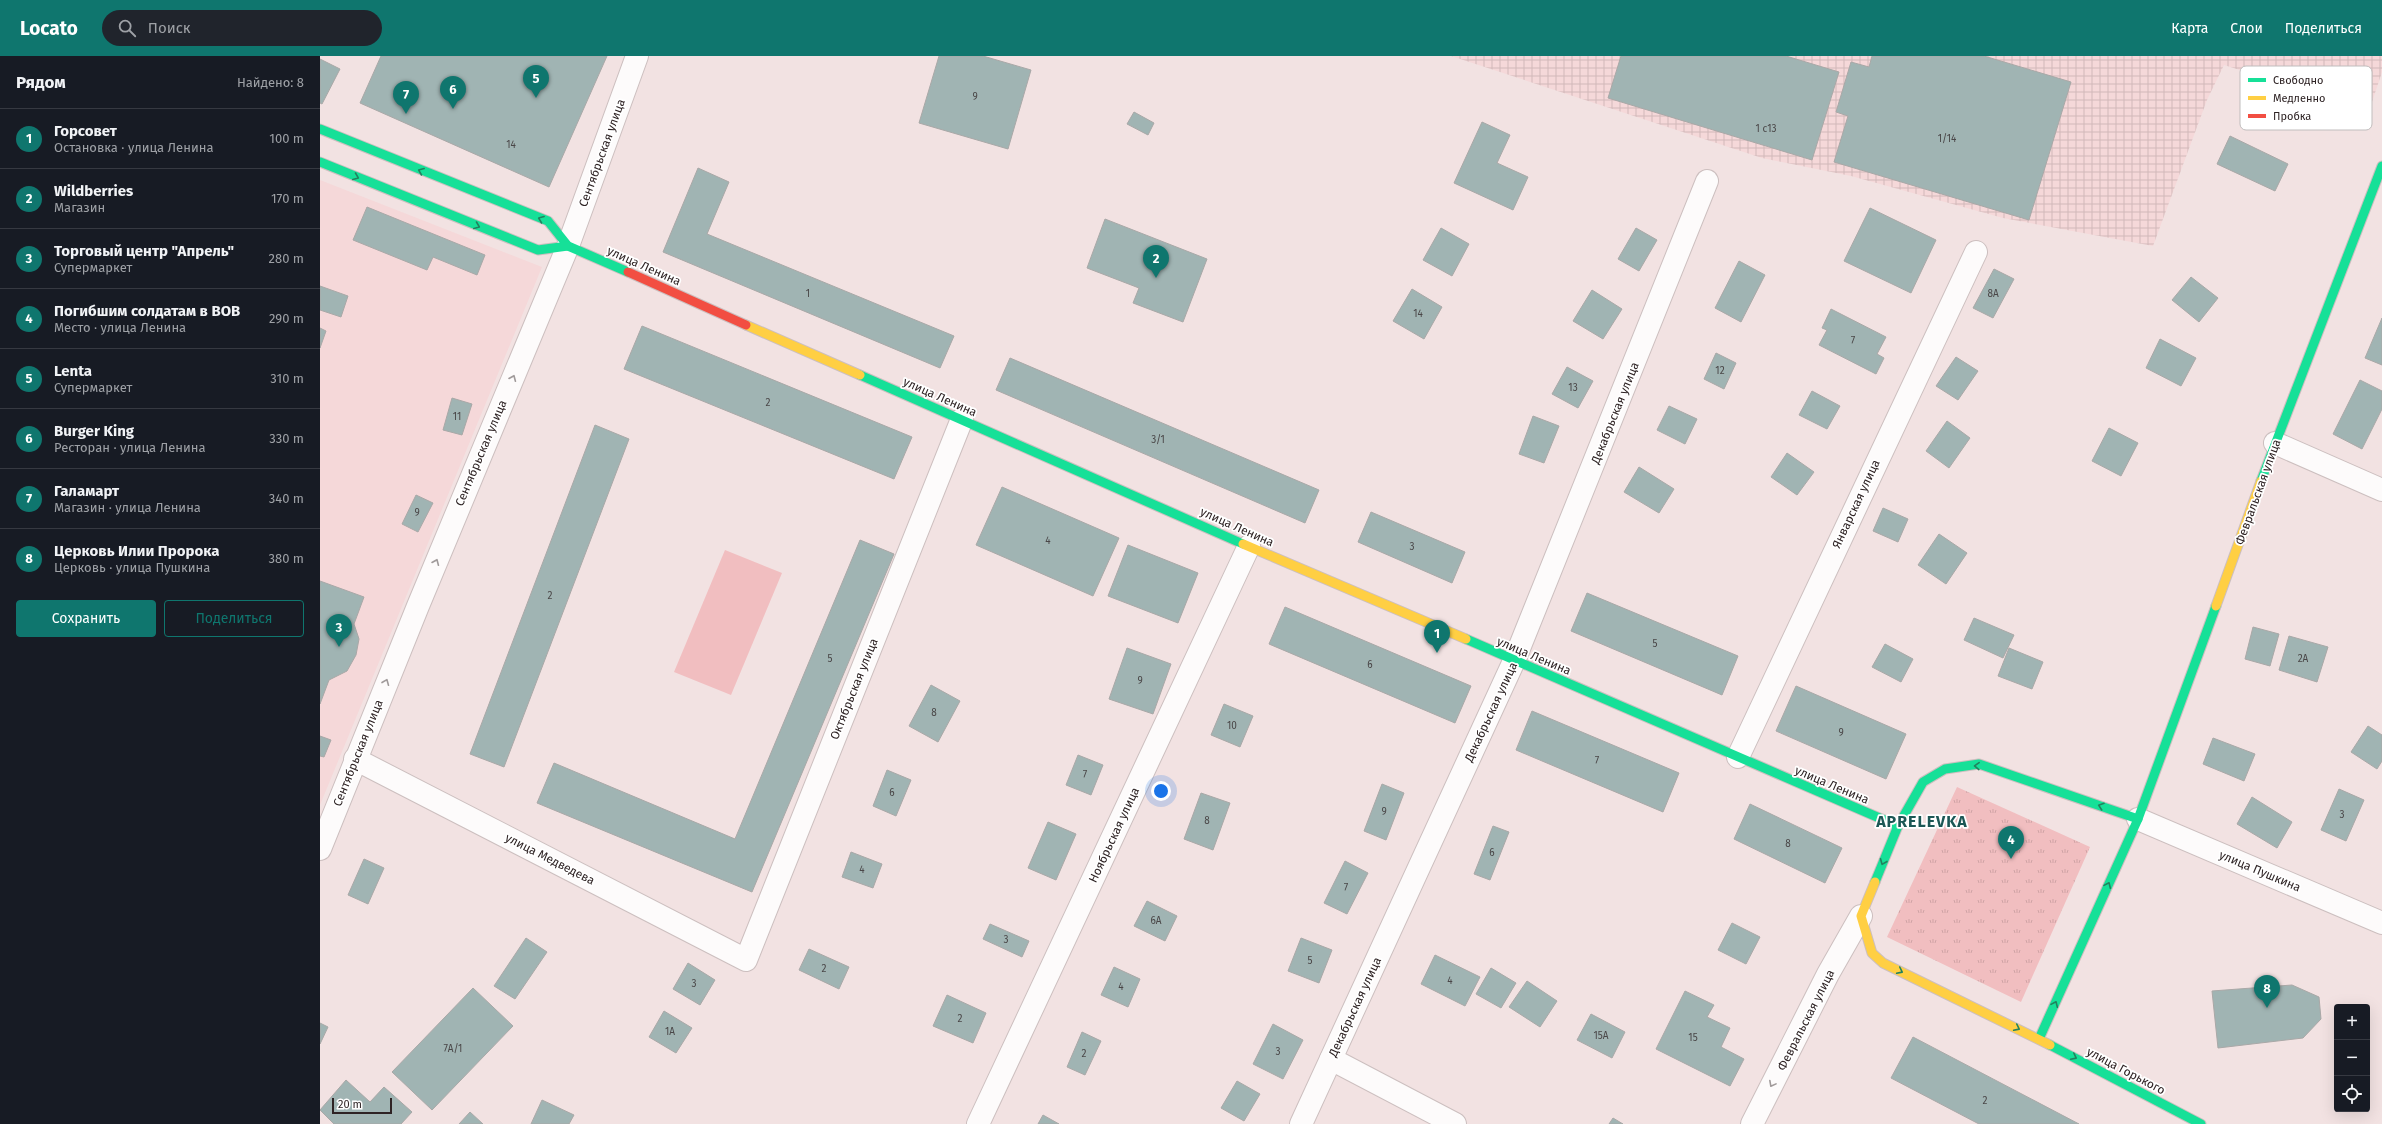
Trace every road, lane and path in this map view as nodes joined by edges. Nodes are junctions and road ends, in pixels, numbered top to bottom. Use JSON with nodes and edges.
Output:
{"nodes":[{"id":1,"x":637,"y":56,"type":"edge"},
{"id":2,"x":320,"y":129,"type":"edge"},
{"id":3,"x":320,"y":162,"type":"edge"},
{"id":4,"x":2382,"y":166,"type":"edge"},
{"id":5,"x":1707,"y":182,"type":"dead end"},
{"id":6,"x":568,"y":246,"type":"junction"},
{"id":7,"x":1976,"y":252,"type":"dead end"},
{"id":8,"x":962,"y":419,"type":"junction"},
{"id":9,"x":2275,"y":443,"type":"junction"},
{"id":10,"x":2382,"y":490,"type":"edge"},
{"id":11,"x":1249,"y":546,"type":"junction"},
{"id":12,"x":1514,"y":661,"type":"junction"},
{"id":13,"x":1738,"y":757,"type":"junction"},
{"id":14,"x":355,"y":759,"type":"junction"},
{"id":15,"x":2138,"y":819,"type":"junction"},
{"id":16,"x":1898,"y":826,"type":"junction"},
{"id":17,"x":320,"y":849,"type":"edge"},
{"id":18,"x":1861,"y":916,"type":"junction"},
{"id":19,"x":2382,"y":923,"type":"edge"},
{"id":20,"x":746,"y":960,"type":"joint"},
{"id":21,"x":2039,"y":1039,"type":"junction"},
{"id":22,"x":1331,"y":1059,"type":"junction"},
{"id":23,"x":978,"y":1124,"type":"edge"},
{"id":24,"x":1301,"y":1124,"type":"edge"},
{"id":25,"x":1455,"y":1124,"type":"edge"},
{"id":26,"x":1752,"y":1124,"type":"edge"},
{"id":27,"x":2201,"y":1124,"type":"edge"}],
"edges":[{"from":1,"to":6,"type":"street","name":"Сентябрьская улица"},
{"from":6,"to":2,"type":"street","name":"улица Ленина","one_way":true},
{"from":3,"to":6,"type":"street","one_way":true},
{"from":4,"to":9,"type":"street","name":"Февральская улица"},
{"from":5,"to":12,"type":"street","name":"Декабрьская улица"},
{"from":6,"to":8,"type":"street","name":"улица Ленина"},
{"from":14,"to":6,"type":"street","name":"Сентябрьская улица","one_way":true},
{"from":7,"to":13,"type":"street","name":"Январская улица"},
{"from":8,"to":11,"type":"street","name":"улица Ленина"},
{"from":8,"to":20,"type":"street","name":"Октябрьская улица"},
{"from":9,"to":10,"type":"street"},
{"from":9,"to":15,"type":"street","name":"Февральская улица"},
{"from":11,"to":12,"type":"street","name":"улица Ленина"},
{"from":11,"to":23,"type":"street","name":"Ноябрьская улица"},
{"from":12,"to":13,"type":"street","name":"улица Ленина"},
{"from":12,"to":22,"type":"street","name":"Декабрьская улица"},
{"from":13,"to":16,"type":"street","name":"улица Ленина"},
{"from":14,"to":17,"type":"street","name":"Сентябрьская улица"},
{"from":14,"to":20,"type":"street","name":"улица Медведева"},
{"from":15,"to":16,"type":"street","one_way":true},
{"from":15,"to":19,"type":"street","name":"улица Пушкина"},
{"from":21,"to":15,"type":"street","name":"Февральская улица","one_way":true},
{"from":16,"to":18,"type":"street","one_way":true},
{"from":18,"to":21,"type":"street","name":"улица Горького","one_way":true},
{"from":18,"to":26,"type":"street","name":"Февральская улица","one_way":true},
{"from":21,"to":27,"type":"street","name":"улица Горького","one_way":true},
{"from":22,"to":24,"type":"street","name":"Декабрьская улица"},
{"from":22,"to":25,"type":"street"}]}
